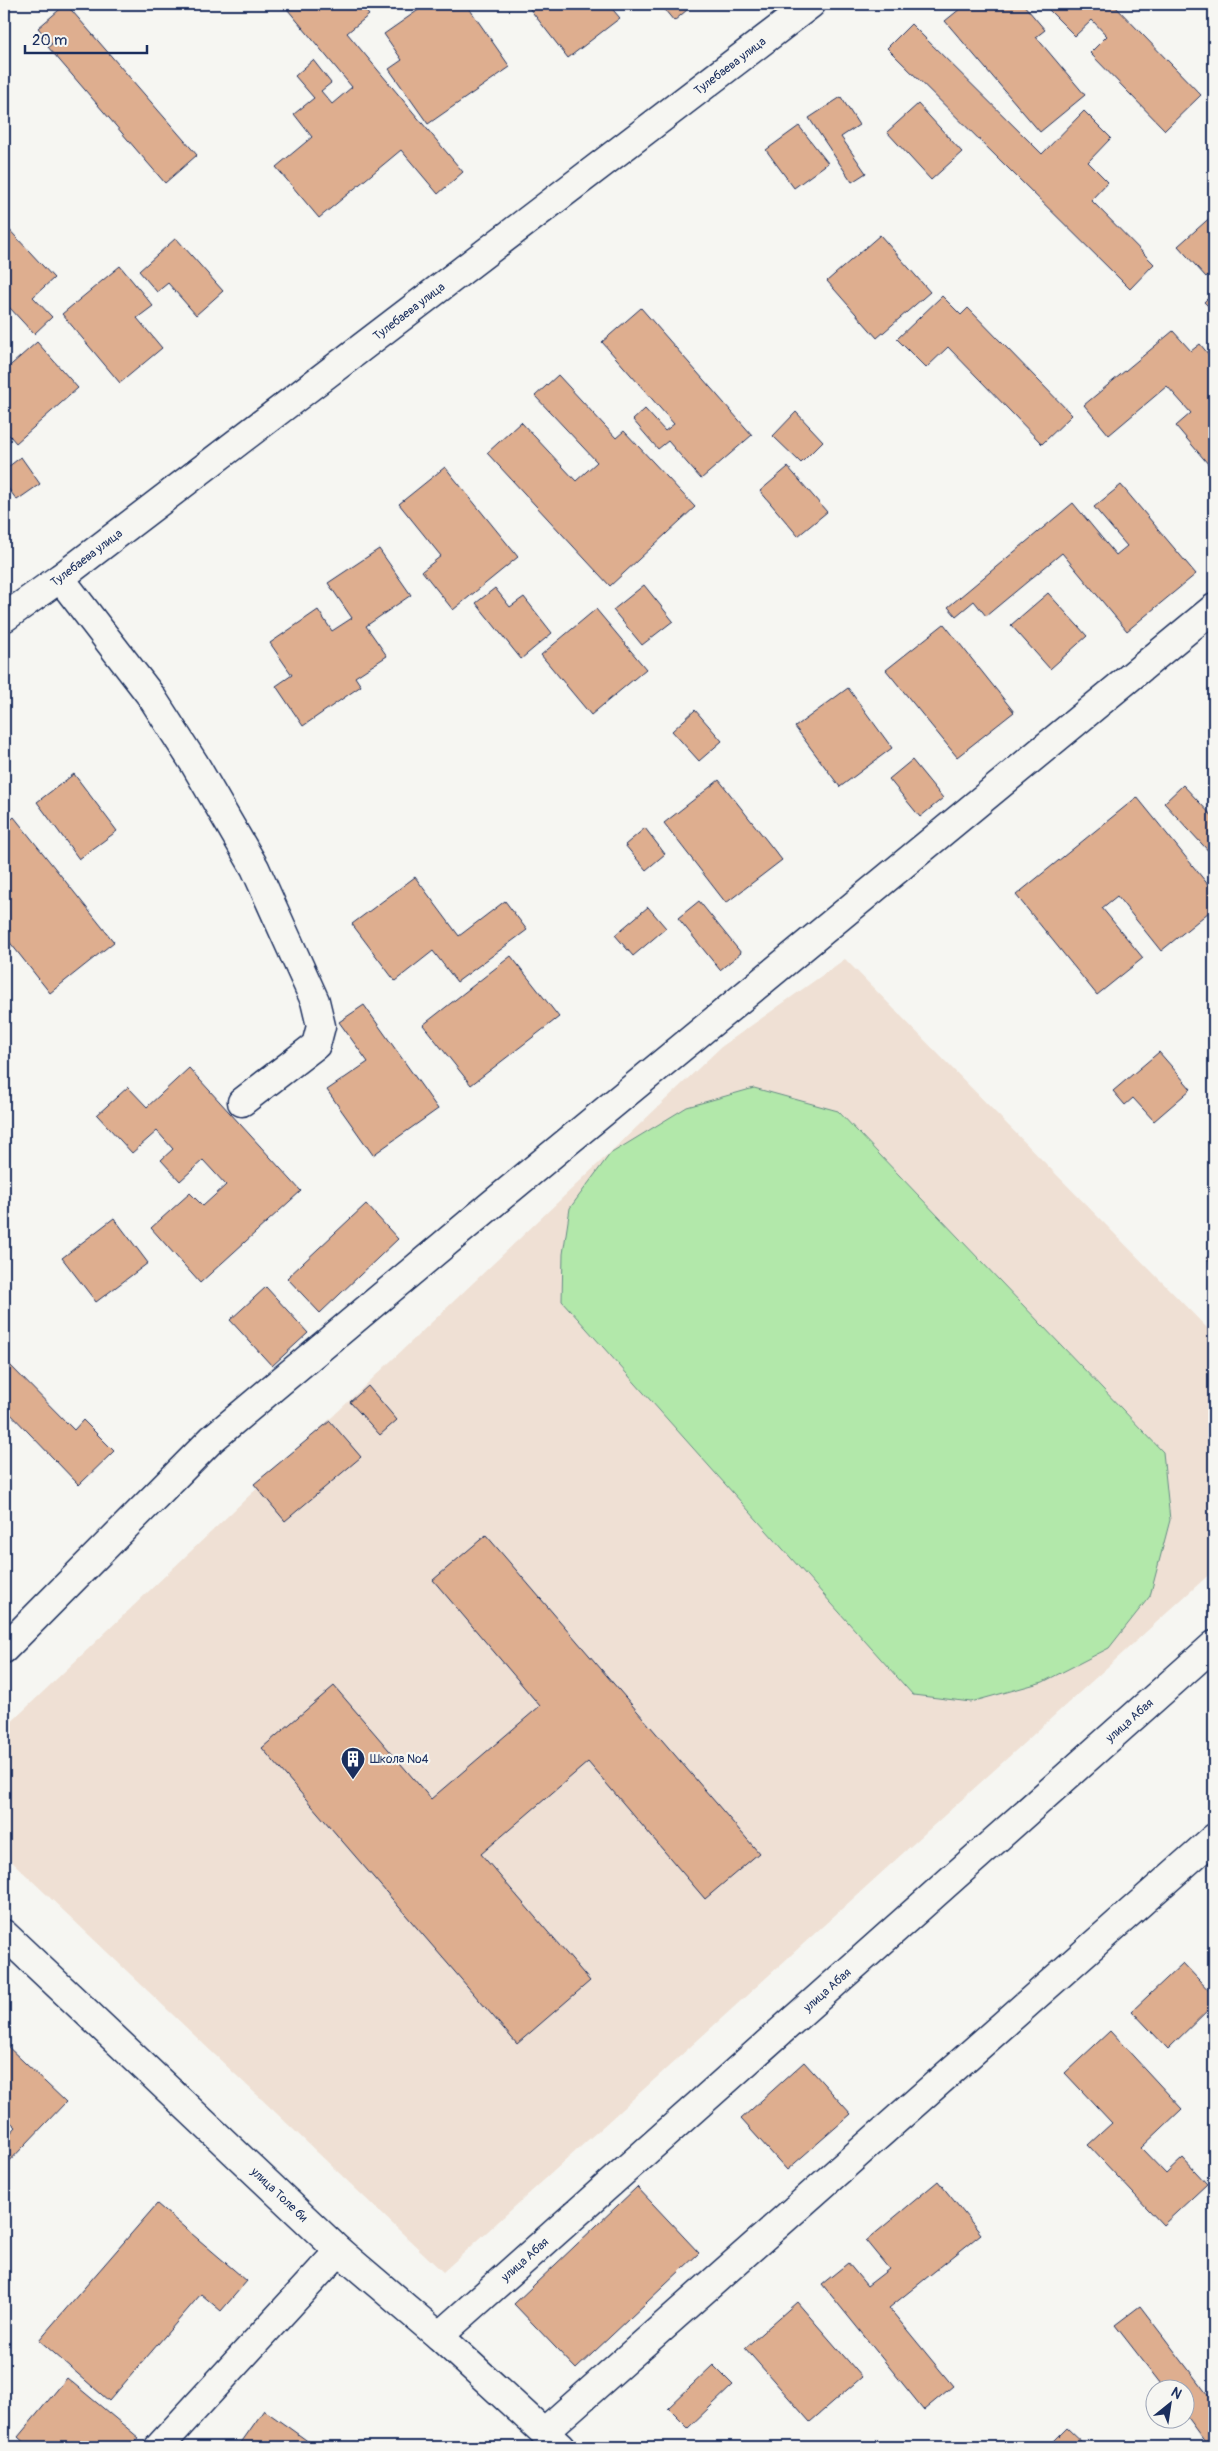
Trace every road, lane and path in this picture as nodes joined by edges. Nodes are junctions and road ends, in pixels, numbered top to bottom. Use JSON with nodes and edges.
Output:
{"nodes":[{"id":1,"x":811,"y":4,"type":"edge"},
{"id":2,"x":60,"y":578,"type":"junction"},
{"id":3,"x":1214,"y":608,"type":"edge"},
{"id":4,"x":4,"y":618,"type":"edge"},
{"id":5,"x":242,"y":1102,"type":"dead end"},
{"id":6,"x":1214,"y":1645,"type":"edge"},
{"id":7,"x":4,"y":1649,"type":"edge"},
{"id":8,"x":1214,"y":1838,"type":"edge"},
{"id":9,"x":4,"y":1934,"type":"edge"},
{"id":10,"x":340,"y":2252,"type":"junction"},
{"id":11,"x":439,"y":2336,"type":"junction"},
{"id":12,"x":552,"y":2440,"type":"edge"},
{"id":13,"x":159,"y":2447,"type":"edge"}],
"edges":[{"from":1,"to":2,"type":"street","name":"Тулебаева улица"},
{"from":2,"to":4,"type":"street","name":"Тулебаева улица"},
{"from":2,"to":5,"type":"street"},
{"from":3,"to":7,"type":"street"},
{"from":6,"to":11,"type":"street","name":"улица Абая"},
{"from":8,"to":12,"type":"street"},
{"from":9,"to":10,"type":"street","name":"улица Толе би"},
{"from":10,"to":11,"type":"street","name":"улица Толе би"},
{"from":10,"to":13,"type":"street"},
{"from":11,"to":12,"type":"street","name":"улица Толе би"}]}
